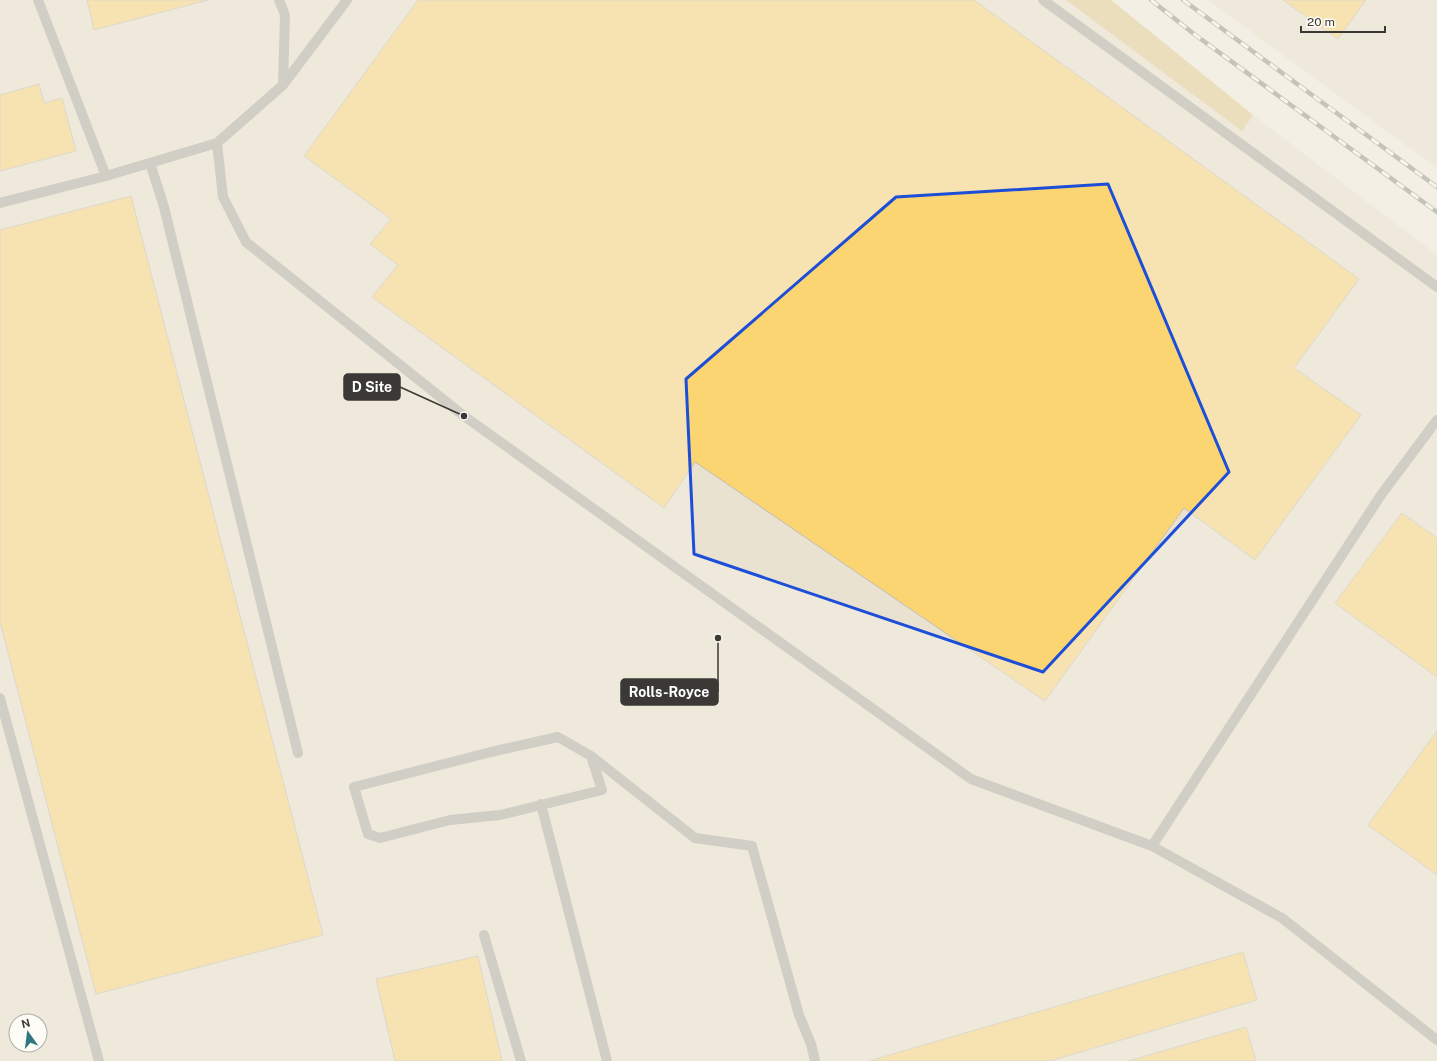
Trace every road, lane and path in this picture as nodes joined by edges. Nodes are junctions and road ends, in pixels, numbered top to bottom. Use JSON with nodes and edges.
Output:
{"nodes":[{"id":1,"x":38,"y":0,"type":"edge"},
{"id":2,"x":279,"y":0,"type":"edge"},
{"id":3,"x":347,"y":0,"type":"edge"},
{"id":4,"x":1044,"y":0,"type":"edge"},
{"id":5,"x":283,"y":86,"type":"junction"},
{"id":6,"x":217,"y":143,"type":"junction"},
{"id":7,"x":150,"y":163,"type":"junction"},
{"id":8,"x":106,"y":176,"type":"junction"},
{"id":9,"x":0,"y":203,"type":"edge"},
{"id":10,"x":1437,"y":287,"type":"edge"},
{"id":11,"x":1437,"y":420,"type":"edge"},
{"id":12,"x":0,"y":698,"type":"edge"},
{"id":13,"x":298,"y":753,"type":"dead end"},
{"id":14,"x":591,"y":756,"type":"junction"},
{"id":15,"x":541,"y":804,"type":"junction"},
{"id":16,"x":1152,"y":846,"type":"junction"},
{"id":17,"x":484,"y":935,"type":"dead end"},
{"id":18,"x":1437,"y":1040,"type":"edge"},
{"id":19,"x":99,"y":1061,"type":"edge"},
{"id":20,"x":521,"y":1061,"type":"edge"},
{"id":21,"x":608,"y":1061,"type":"edge"},
{"id":22,"x":815,"y":1061,"type":"edge"}],
"edges":[{"from":1,"to":8,"type":"lane"},
{"from":2,"to":5,"type":"lane"},
{"from":3,"to":5,"type":"lane"},
{"from":4,"to":10,"type":"lane"},
{"from":5,"to":6,"type":"lane"},
{"from":6,"to":7,"type":"lane"},
{"from":6,"to":16,"type":"lane"},
{"from":7,"to":8,"type":"lane"},
{"from":7,"to":13,"type":"lane"},
{"from":8,"to":9,"type":"lane"},
{"from":11,"to":16,"type":"lane"},
{"from":12,"to":19,"type":"lane"},
{"from":14,"to":15,"type":"lane"},
{"from":14,"to":15,"type":"lane"},
{"from":14,"to":22,"type":"lane"},
{"from":15,"to":21,"type":"lane"},
{"from":16,"to":18,"type":"lane"},
{"from":17,"to":20,"type":"lane"}]}
